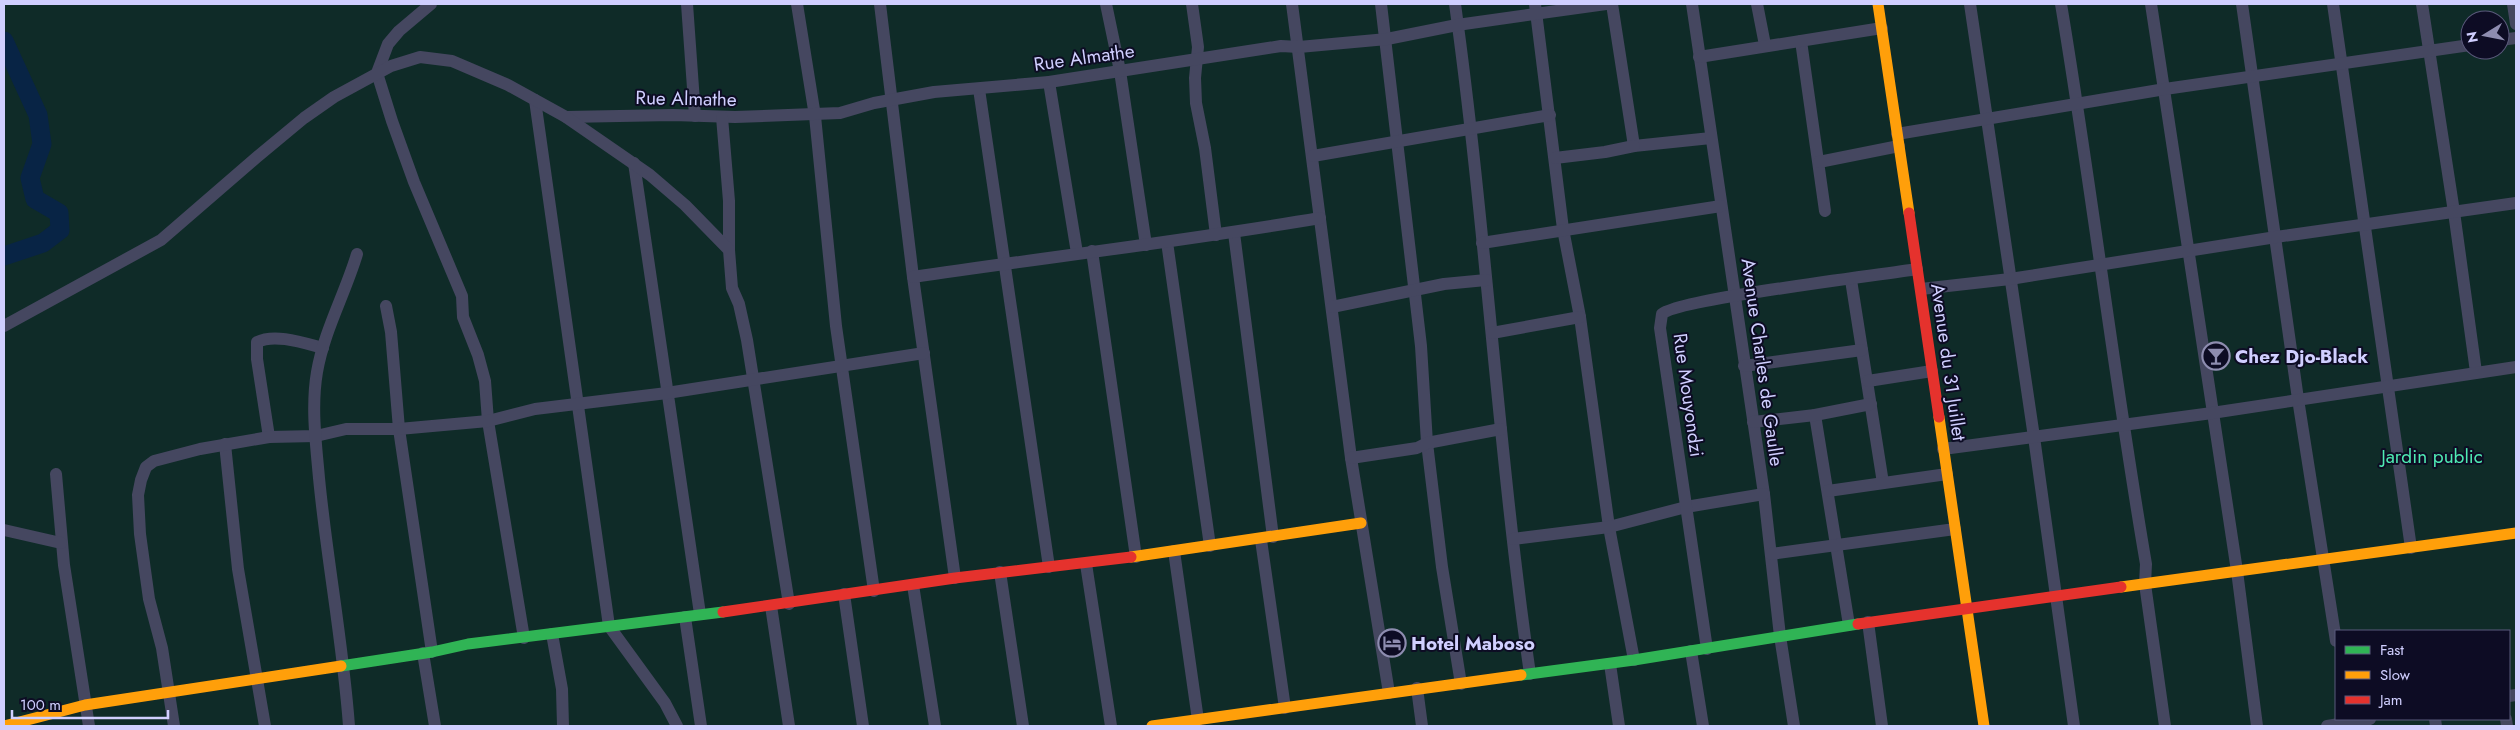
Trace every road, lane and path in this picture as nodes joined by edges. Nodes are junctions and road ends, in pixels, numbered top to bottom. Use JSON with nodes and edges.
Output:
{"nodes":[{"id":1,"x":431,"y":4,"type":"edge"},
{"id":2,"x":687,"y":4,"type":"edge"},
{"id":3,"x":798,"y":4,"type":"edge"},
{"id":4,"x":880,"y":4,"type":"edge"},
{"id":5,"x":1106,"y":4,"type":"edge"},
{"id":6,"x":1192,"y":4,"type":"edge"},
{"id":7,"x":1292,"y":4,"type":"edge"},
{"id":8,"x":1381,"y":4,"type":"edge"},
{"id":9,"x":1454,"y":4,"type":"edge"},
{"id":10,"x":1606,"y":4,"type":"edge"},
{"id":11,"x":1612,"y":4,"type":"edge"},
{"id":12,"x":1692,"y":4,"type":"edge"},
{"id":13,"x":1758,"y":4,"type":"edge"},
{"id":14,"x":1878,"y":4,"type":"edge"},
{"id":15,"x":1970,"y":4,"type":"edge"},
{"id":16,"x":2061,"y":4,"type":"edge"},
{"id":17,"x":2151,"y":4,"type":"edge"},
{"id":18,"x":2242,"y":4,"type":"edge"},
{"id":19,"x":2333,"y":4,"type":"edge"},
{"id":20,"x":2422,"y":4,"type":"edge"},
{"id":21,"x":2513,"y":4,"type":"edge"},
{"id":22,"x":419,"y":9,"type":"edge"},
{"id":23,"x":1536,"y":9,"type":"edge"},
{"id":24,"x":2516,"y":24,"type":"edge"},
{"id":25,"x":1458,"y":25,"type":"junction"},
{"id":26,"x":1882,"y":28,"type":"junction"},
{"id":27,"x":1387,"y":39,"type":"junction"},
{"id":28,"x":1801,"y":41,"type":"junction"},
{"id":29,"x":1764,"y":45,"type":"junction"},
{"id":30,"x":2460,"y":46,"type":"edge"},
{"id":31,"x":1299,"y":47,"type":"junction"},
{"id":32,"x":2428,"y":51,"type":"junction"},
{"id":33,"x":1699,"y":57,"type":"junction"},
{"id":34,"x":1196,"y":58,"type":"junction"},
{"id":35,"x":2342,"y":65,"type":"junction"},
{"id":36,"x":1120,"y":71,"type":"junction"},
{"id":37,"x":377,"y":73,"type":"junction"},
{"id":38,"x":2252,"y":76,"type":"junction"},
{"id":39,"x":1049,"y":82,"type":"junction"},
{"id":40,"x":979,"y":89,"type":"junction"},
{"id":41,"x":2165,"y":89,"type":"junction"},
{"id":42,"x":893,"y":99,"type":"junction"},
{"id":43,"x":535,"y":100,"type":"junction"},
{"id":44,"x":2077,"y":104,"type":"junction"},
{"id":45,"x":1550,"y":115,"type":"junction"},
{"id":46,"x":695,"y":116,"type":"junction"},
{"id":47,"x":816,"y":116,"type":"junction"},
{"id":48,"x":566,"y":117,"type":"junction"},
{"id":49,"x":722,"y":117,"type":"junction"},
{"id":50,"x":1987,"y":118,"type":"junction"},
{"id":51,"x":1470,"y":127,"type":"junction"},
{"id":52,"x":1711,"y":138,"type":"junction"},
{"id":53,"x":1898,"y":140,"type":"junction"},
{"id":54,"x":1397,"y":142,"type":"junction"},
{"id":55,"x":1634,"y":146,"type":"junction"},
{"id":56,"x":1313,"y":156,"type":"junction"},
{"id":57,"x":1555,"y":158,"type":"junction"},
{"id":58,"x":1819,"y":162,"type":"junction"},
{"id":59,"x":634,"y":163,"type":"junction"},
{"id":60,"x":2516,"y":203,"type":"edge"},
{"id":61,"x":1721,"y":206,"type":"junction"},
{"id":62,"x":1825,"y":211,"type":"dead end"},
{"id":63,"x":2454,"y":212,"type":"junction"},
{"id":64,"x":1320,"y":218,"type":"junction"},
{"id":65,"x":2364,"y":225,"type":"junction"},
{"id":66,"x":1563,"y":230,"type":"junction"},
{"id":67,"x":1234,"y":233,"type":"junction"},
{"id":68,"x":1216,"y":235,"type":"junction"},
{"id":69,"x":2276,"y":237,"type":"junction"},
{"id":70,"x":1167,"y":242,"type":"junction"},
{"id":71,"x":1482,"y":242,"type":"junction"},
{"id":72,"x":1146,"y":245,"type":"junction"},
{"id":73,"x":729,"y":250,"type":"junction"},
{"id":74,"x":1092,"y":251,"type":"junction"},
{"id":75,"x":2188,"y":252,"type":"junction"},
{"id":76,"x":1077,"y":253,"type":"junction"},
{"id":77,"x":357,"y":254,"type":"dead end"},
{"id":78,"x":1006,"y":264,"type":"junction"},
{"id":79,"x":2100,"y":265,"type":"junction"},
{"id":80,"x":1917,"y":269,"type":"junction"},
{"id":81,"x":913,"y":277,"type":"junction"},
{"id":82,"x":2010,"y":279,"type":"junction"},
{"id":83,"x":1486,"y":280,"type":"junction"},
{"id":84,"x":1851,"y":280,"type":"junction"},
{"id":85,"x":1921,"y":289,"type":"junction"},
{"id":86,"x":1414,"y":290,"type":"junction"},
{"id":87,"x":1734,"y":296,"type":"junction"},
{"id":88,"x":386,"y":306,"type":"dead end"},
{"id":89,"x":1332,"y":307,"type":"junction"},
{"id":90,"x":1580,"y":317,"type":"junction"},
{"id":91,"x":4,"y":326,"type":"edge"},
{"id":92,"x":1492,"y":333,"type":"junction"},
{"id":93,"x":323,"y":348,"type":"junction"},
{"id":94,"x":1862,"y":350,"type":"junction"},
{"id":95,"x":924,"y":353,"type":"junction"},
{"id":96,"x":842,"y":365,"type":"junction"},
{"id":97,"x":1744,"y":366,"type":"junction"},
{"id":98,"x":2516,"y":367,"type":"edge"},
{"id":99,"x":1932,"y":371,"type":"junction"},
{"id":100,"x":2476,"y":372,"type":"junction"},
{"id":101,"x":753,"y":380,"type":"junction"},
{"id":102,"x":1868,"y":381,"type":"junction"},
{"id":103,"x":2388,"y":385,"type":"junction"},
{"id":104,"x":667,"y":393,"type":"junction"},
{"id":105,"x":2298,"y":399,"type":"junction"},
{"id":106,"x":577,"y":404,"type":"junction"},
{"id":107,"x":1871,"y":404,"type":"junction"},
{"id":108,"x":2212,"y":413,"type":"junction"},
{"id":109,"x":1814,"y":415,"type":"junction"},
{"id":110,"x":488,"y":421,"type":"junction"},
{"id":111,"x":1752,"y":422,"type":"junction"},
{"id":112,"x":2122,"y":424,"type":"junction"},
{"id":113,"x":399,"y":429,"type":"junction"},
{"id":114,"x":1501,"y":429,"type":"junction"},
{"id":115,"x":316,"y":436,"type":"junction"},
{"id":116,"x":2034,"y":437,"type":"junction"},
{"id":117,"x":269,"y":438,"type":"junction"},
{"id":118,"x":1427,"y":443,"type":"junction"},
{"id":119,"x":225,"y":444,"type":"junction"},
{"id":120,"x":1943,"y":449,"type":"junction"},
{"id":121,"x":1351,"y":458,"type":"junction"},
{"id":122,"x":56,"y":474,"type":"dead end"},
{"id":123,"x":1947,"y":474,"type":"junction"},
{"id":124,"x":1883,"y":483,"type":"junction"},
{"id":125,"x":1828,"y":491,"type":"junction"},
{"id":126,"x":1764,"y":494,"type":"junction"},
{"id":127,"x":1686,"y":507,"type":"junction"},
{"id":128,"x":1361,"y":523,"type":"junction"},
{"id":129,"x":1609,"y":527,"type":"junction"},
{"id":130,"x":1955,"y":529,"type":"junction"},
{"id":131,"x":4,"y":530,"type":"edge"},
{"id":132,"x":2516,"y":533,"type":"edge"},
{"id":133,"x":1267,"y":538,"type":"junction"},
{"id":134,"x":1513,"y":539,"type":"junction"},
{"id":135,"x":61,"y":543,"type":"junction"},
{"id":136,"x":1835,"y":544,"type":"junction"},
{"id":137,"x":1210,"y":546,"type":"junction"},
{"id":138,"x":2411,"y":548,"type":"junction"},
{"id":139,"x":1174,"y":551,"type":"junction"},
{"id":140,"x":1771,"y":554,"type":"junction"},
{"id":141,"x":1136,"y":557,"type":"junction"},
{"id":142,"x":2325,"y":560,"type":"junction"},
{"id":143,"x":1086,"y":564,"type":"junction"},
{"id":144,"x":1050,"y":567,"type":"junction"},
{"id":145,"x":2236,"y":571,"type":"junction"},
{"id":146,"x":1000,"y":572,"type":"junction"},
{"id":147,"x":956,"y":578,"type":"junction"},
{"id":148,"x":2145,"y":584,"type":"junction"},
{"id":149,"x":913,"y":585,"type":"junction"},
{"id":150,"x":874,"y":590,"type":"junction"},
{"id":151,"x":844,"y":594,"type":"junction"},
{"id":152,"x":2057,"y":597,"type":"junction"},
{"id":153,"x":789,"y":604,"type":"junction"},
{"id":154,"x":771,"y":606,"type":"junction"},
{"id":155,"x":1966,"y":610,"type":"junction"},
{"id":156,"x":700,"y":614,"type":"junction"},
{"id":157,"x":685,"y":617,"type":"junction"},
{"id":158,"x":1868,"y":622,"type":"junction"},
{"id":159,"x":1849,"y":625,"type":"junction"},
{"id":160,"x":609,"y":626,"type":"junction"},
{"id":161,"x":552,"y":634,"type":"junction"},
{"id":162,"x":2335,"y":634,"type":"edge"},
{"id":163,"x":1780,"y":636,"type":"junction"},
{"id":164,"x":524,"y":638,"type":"junction"},
{"id":165,"x":1708,"y":649,"type":"junction"},
{"id":166,"x":1692,"y":651,"type":"junction"},
{"id":167,"x":428,"y":652,"type":"junction"},
{"id":168,"x":1634,"y":660,"type":"junction"},
{"id":169,"x":345,"y":664,"type":"junction"},
{"id":170,"x":1610,"y":664,"type":"junction"},
{"id":171,"x":1530,"y":674,"type":"junction"},
{"id":172,"x":257,"y":678,"type":"junction"},
{"id":173,"x":1461,"y":684,"type":"junction"},
{"id":174,"x":1418,"y":688,"type":"junction"},
{"id":175,"x":170,"y":693,"type":"junction"},
{"id":176,"x":1389,"y":693,"type":"junction"},
{"id":177,"x":85,"y":705,"type":"junction"},
{"id":178,"x":1285,"y":708,"type":"junction"},
{"id":179,"x":1198,"y":720,"type":"junction"},
{"id":180,"x":2363,"y":720,"type":"edge"},
{"id":181,"x":2348,"y":722,"type":"edge"},
{"id":182,"x":4,"y":726,"type":"edge"},
{"id":183,"x":89,"y":726,"type":"edge"},
{"id":184,"x":174,"y":726,"type":"edge"},
{"id":185,"x":265,"y":726,"type":"edge"},
{"id":186,"x":349,"y":726,"type":"edge"},
{"id":187,"x":436,"y":726,"type":"edge"},
{"id":188,"x":562,"y":726,"type":"edge"},
{"id":189,"x":677,"y":726,"type":"edge"},
{"id":190,"x":701,"y":726,"type":"edge"},
{"id":191,"x":789,"y":726,"type":"edge"},
{"id":192,"x":863,"y":726,"type":"edge"},
{"id":193,"x":936,"y":726,"type":"edge"},
{"id":194,"x":1024,"y":726,"type":"edge"},
{"id":195,"x":1111,"y":726,"type":"edge"},
{"id":196,"x":1152,"y":726,"type":"edge"},
{"id":197,"x":1422,"y":726,"type":"edge"},
{"id":198,"x":1619,"y":726,"type":"edge"},
{"id":199,"x":1703,"y":726,"type":"edge"},
{"id":200,"x":1794,"y":726,"type":"edge"},
{"id":201,"x":1882,"y":726,"type":"edge"},
{"id":202,"x":1984,"y":726,"type":"edge"},
{"id":203,"x":2074,"y":726,"type":"edge"},
{"id":204,"x":2165,"y":726,"type":"edge"},
{"id":205,"x":2256,"y":726,"type":"edge"},
{"id":206,"x":2327,"y":726,"type":"edge"}],
"edges":[{"from":1,"to":22,"type":"street"},
{"from":2,"to":46,"type":"street"},
{"from":3,"to":47,"type":"street"},
{"from":4,"to":42,"type":"street"},
{"from":5,"to":36,"type":"street"},
{"from":6,"to":34,"type":"street"},
{"from":7,"to":31,"type":"street"},
{"from":8,"to":27,"type":"street"},
{"from":9,"to":25,"type":"street"},
{"from":10,"to":23,"type":"street","name":"Rue Almathe"},
{"from":11,"to":55,"type":"street"},
{"from":12,"to":33,"type":"street","name":"Avenue Charles de Gaulle"},
{"from":13,"to":29,"type":"street"},
{"from":14,"to":26,"type":"street","name":"Avenue du 31 Juillet"},
{"from":15,"to":50,"type":"street"},
{"from":16,"to":44,"type":"street"},
{"from":17,"to":41,"type":"street"},
{"from":18,"to":38,"type":"street"},
{"from":19,"to":35,"type":"street"},
{"from":20,"to":32,"type":"street"},
{"from":21,"to":24,"type":"street"},
{"from":22,"to":37,"type":"street"},
{"from":23,"to":25,"type":"street","name":"Rue Almathe"},
{"from":23,"to":45,"type":"street"},
{"from":25,"to":27,"type":"street","name":"Rue Almathe"},
{"from":25,"to":51,"type":"street"},
{"from":26,"to":28,"type":"street"},
{"from":26,"to":53,"type":"street","name":"Avenue du 31 Juillet"},
{"from":27,"to":31,"type":"street","name":"Rue Almathe"},
{"from":27,"to":54,"type":"street"},
{"from":28,"to":29,"type":"street"},
{"from":28,"to":58,"type":"street"},
{"from":29,"to":33,"type":"street"},
{"from":30,"to":32,"type":"street"},
{"from":31,"to":34,"type":"street","name":"Rue Almathe"},
{"from":31,"to":56,"type":"street"},
{"from":32,"to":35,"type":"street"},
{"from":32,"to":63,"type":"street"},
{"from":33,"to":52,"type":"street","name":"Avenue Charles de Gaulle"},
{"from":34,"to":36,"type":"street","name":"Rue Almathe"},
{"from":34,"to":68,"type":"street"},
{"from":35,"to":38,"type":"street"},
{"from":35,"to":65,"type":"street"},
{"from":36,"to":39,"type":"street","name":"Rue Almathe"},
{"from":36,"to":72,"type":"street"},
{"from":37,"to":43,"type":"street"},
{"from":37,"to":91,"type":"street"},
{"from":37,"to":110,"type":"street"},
{"from":38,"to":41,"type":"street"},
{"from":38,"to":69,"type":"street"},
{"from":39,"to":40,"type":"street","name":"Rue Almathe"},
{"from":39,"to":76,"type":"street"},
{"from":40,"to":42,"type":"street","name":"Rue Almathe"},
{"from":40,"to":78,"type":"street"},
{"from":41,"to":44,"type":"street"},
{"from":41,"to":75,"type":"street"},
{"from":42,"to":47,"type":"street","name":"Rue Almathe"},
{"from":42,"to":81,"type":"street"},
{"from":43,"to":48,"type":"street"},
{"from":43,"to":106,"type":"street"},
{"from":44,"to":50,"type":"street"},
{"from":44,"to":79,"type":"street"},
{"from":45,"to":51,"type":"street"},
{"from":45,"to":57,"type":"street"},
{"from":46,"to":48,"type":"street","name":"Rue Almathe"},
{"from":46,"to":49,"type":"street","name":"Rue Almathe"},
{"from":47,"to":49,"type":"street","name":"Rue Almathe"},
{"from":47,"to":96,"type":"street"},
{"from":48,"to":59,"type":"street"},
{"from":49,"to":73,"type":"street"},
{"from":50,"to":53,"type":"street"},
{"from":50,"to":82,"type":"street"},
{"from":51,"to":54,"type":"street"},
{"from":51,"to":71,"type":"street"},
{"from":52,"to":55,"type":"street"},
{"from":52,"to":61,"type":"street","name":"Avenue Charles de Gaulle"},
{"from":53,"to":58,"type":"street"},
{"from":53,"to":80,"type":"street","name":"Avenue du 31 Juillet"},
{"from":54,"to":56,"type":"street"},
{"from":54,"to":86,"type":"street"},
{"from":55,"to":57,"type":"street"},
{"from":56,"to":64,"type":"street"},
{"from":57,"to":66,"type":"street"},
{"from":58,"to":62,"type":"street"},
{"from":59,"to":73,"type":"street"},
{"from":59,"to":104,"type":"street"},
{"from":60,"to":63,"type":"street"},
{"from":61,"to":66,"type":"street"},
{"from":61,"to":87,"type":"street","name":"Avenue Charles de Gaulle"},
{"from":63,"to":65,"type":"street"},
{"from":63,"to":100,"type":"street"},
{"from":64,"to":67,"type":"street"},
{"from":64,"to":89,"type":"street"},
{"from":65,"to":69,"type":"street"},
{"from":65,"to":103,"type":"street"},
{"from":66,"to":71,"type":"street"},
{"from":66,"to":90,"type":"street"},
{"from":67,"to":68,"type":"street"},
{"from":67,"to":133,"type":"street"},
{"from":68,"to":70,"type":"street"},
{"from":69,"to":75,"type":"street"},
{"from":69,"to":105,"type":"street"},
{"from":70,"to":72,"type":"street"},
{"from":70,"to":137,"type":"street"},
{"from":71,"to":83,"type":"street"},
{"from":72,"to":74,"type":"street"},
{"from":73,"to":101,"type":"street"},
{"from":74,"to":76,"type":"street"},
{"from":74,"to":141,"type":"street"},
{"from":75,"to":79,"type":"street"},
{"from":75,"to":108,"type":"street"},
{"from":76,"to":78,"type":"street"},
{"from":77,"to":93,"type":"street"},
{"from":78,"to":81,"type":"street"},
{"from":78,"to":144,"type":"street"},
{"from":79,"to":82,"type":"street"},
{"from":79,"to":112,"type":"street"},
{"from":80,"to":84,"type":"street","name":"Rue Mouyondzi"},
{"from":80,"to":85,"type":"street","name":"Avenue du 31 Juillet"},
{"from":81,"to":95,"type":"street"},
{"from":82,"to":85,"type":"street"},
{"from":82,"to":116,"type":"street"},
{"from":83,"to":86,"type":"street"},
{"from":83,"to":92,"type":"street"},
{"from":84,"to":87,"type":"street","name":"Rue Mouyondzi"},
{"from":84,"to":94,"type":"street"},
{"from":85,"to":99,"type":"street","name":"Avenue du 31 Juillet"},
{"from":86,"to":89,"type":"street"},
{"from":86,"to":118,"type":"street"},
{"from":87,"to":97,"type":"street","name":"Avenue Charles de Gaulle"},
{"from":87,"to":127,"type":"street","name":"Rue Mouyondzi"},
{"from":88,"to":113,"type":"street"},
{"from":89,"to":121,"type":"street"},
{"from":90,"to":92,"type":"street"},
{"from":90,"to":129,"type":"street"},
{"from":92,"to":114,"type":"street"},
{"from":93,"to":115,"type":"street"},
{"from":93,"to":117,"type":"street"},
{"from":94,"to":97,"type":"street"},
{"from":94,"to":102,"type":"street"},
{"from":95,"to":96,"type":"street"},
{"from":95,"to":147,"type":"street"},
{"from":96,"to":101,"type":"street"},
{"from":96,"to":150,"type":"street"},
{"from":97,"to":111,"type":"street","name":"Avenue Charles de Gaulle"},
{"from":98,"to":100,"type":"street"},
{"from":99,"to":102,"type":"street"},
{"from":99,"to":120,"type":"street","name":"Avenue du 31 Juillet"},
{"from":100,"to":103,"type":"street"},
{"from":101,"to":104,"type":"street"},
{"from":101,"to":153,"type":"street"},
{"from":102,"to":107,"type":"street"},
{"from":103,"to":105,"type":"street"},
{"from":103,"to":138,"type":"street"},
{"from":104,"to":106,"type":"street"},
{"from":104,"to":156,"type":"street"},
{"from":105,"to":108,"type":"street"},
{"from":105,"to":142,"type":"street"},
{"from":106,"to":110,"type":"street"},
{"from":106,"to":160,"type":"street"},
{"from":107,"to":109,"type":"street"},
{"from":107,"to":124,"type":"street"},
{"from":108,"to":112,"type":"street"},
{"from":108,"to":145,"type":"street"},
{"from":109,"to":111,"type":"street"},
{"from":109,"to":125,"type":"street"},
{"from":110,"to":113,"type":"street"},
{"from":110,"to":164,"type":"street"},
{"from":111,"to":126,"type":"street","name":"Avenue Charles de Gaulle"},
{"from":112,"to":116,"type":"street"},
{"from":112,"to":148,"type":"street"},
{"from":113,"to":115,"type":"street"},
{"from":113,"to":167,"type":"street"},
{"from":114,"to":118,"type":"street"},
{"from":114,"to":134,"type":"street"},
{"from":115,"to":117,"type":"street"},
{"from":115,"to":169,"type":"street"},
{"from":116,"to":120,"type":"street"},
{"from":116,"to":152,"type":"street"},
{"from":117,"to":119,"type":"street"},
{"from":118,"to":121,"type":"street"},
{"from":118,"to":173,"type":"street"},
{"from":119,"to":172,"type":"street"},
{"from":119,"to":175,"type":"street"},
{"from":120,"to":123,"type":"street","name":"Avenue du 31 Juillet"},
{"from":121,"to":128,"type":"street"},
{"from":122,"to":135,"type":"street"},
{"from":123,"to":124,"type":"street"},
{"from":123,"to":130,"type":"street","name":"Avenue du 31 Juillet"},
{"from":124,"to":125,"type":"street"},
{"from":125,"to":136,"type":"street"},
{"from":126,"to":127,"type":"street"},
{"from":126,"to":140,"type":"street","name":"Avenue Charles de Gaulle"},
{"from":127,"to":129,"type":"street"},
{"from":127,"to":165,"type":"street","name":"Rue Mouyondzi"},
{"from":128,"to":133,"type":"street"},
{"from":128,"to":176,"type":"street"},
{"from":129,"to":134,"type":"street"},
{"from":129,"to":168,"type":"street"},
{"from":130,"to":136,"type":"street"},
{"from":130,"to":155,"type":"street","name":"Avenue du 31 Juillet"},
{"from":131,"to":135,"type":"street"},
{"from":132,"to":138,"type":"street"},
{"from":133,"to":137,"type":"street"},
{"from":133,"to":178,"type":"street"},
{"from":134,"to":171,"type":"street"},
{"from":135,"to":177,"type":"street"},
{"from":136,"to":140,"type":"street"},
{"from":136,"to":159,"type":"street"},
{"from":137,"to":139,"type":"street"},
{"from":138,"to":142,"type":"street"},
{"from":139,"to":141,"type":"street"},
{"from":139,"to":179,"type":"street"},
{"from":140,"to":163,"type":"street","name":"Avenue Charles de Gaulle"},
{"from":141,"to":143,"type":"street"},
{"from":142,"to":145,"type":"street"},
{"from":142,"to":162,"type":"street"},
{"from":143,"to":144,"type":"street"},
{"from":143,"to":195,"type":"street"},
{"from":144,"to":146,"type":"street"},
{"from":145,"to":148,"type":"street"},
{"from":145,"to":205,"type":"street"},
{"from":146,"to":147,"type":"street"},
{"from":146,"to":194,"type":"street"},
{"from":147,"to":149,"type":"street"},
{"from":148,"to":152,"type":"street"},
{"from":148,"to":204,"type":"street"},
{"from":149,"to":150,"type":"street"},
{"from":149,"to":193,"type":"street"},
{"from":150,"to":151,"type":"street"},
{"from":151,"to":153,"type":"street"},
{"from":151,"to":192,"type":"street"},
{"from":152,"to":155,"type":"street"},
{"from":152,"to":203,"type":"street"},
{"from":153,"to":154,"type":"street"},
{"from":154,"to":156,"type":"street"},
{"from":154,"to":191,"type":"street"},
{"from":155,"to":158,"type":"street"},
{"from":155,"to":202,"type":"street","name":"Avenue du 31 Juillet"},
{"from":156,"to":157,"type":"street"},
{"from":157,"to":160,"type":"street"},
{"from":157,"to":190,"type":"street"},
{"from":158,"to":159,"type":"street"},
{"from":158,"to":201,"type":"street"},
{"from":159,"to":163,"type":"street"},
{"from":160,"to":161,"type":"street"},
{"from":160,"to":189,"type":"street"},
{"from":161,"to":164,"type":"street"},
{"from":161,"to":188,"type":"street"},
{"from":163,"to":165,"type":"street"},
{"from":163,"to":200,"type":"street","name":"Avenue Charles de Gaulle"},
{"from":164,"to":167,"type":"street"},
{"from":165,"to":166,"type":"street"},
{"from":166,"to":168,"type":"street"},
{"from":166,"to":199,"type":"street"},
{"from":167,"to":169,"type":"street"},
{"from":167,"to":187,"type":"street"},
{"from":168,"to":170,"type":"street"},
{"from":169,"to":172,"type":"street"},
{"from":169,"to":186,"type":"street"},
{"from":170,"to":171,"type":"street"},
{"from":170,"to":198,"type":"street"},
{"from":171,"to":173,"type":"street"},
{"from":172,"to":175,"type":"street"},
{"from":172,"to":185,"type":"street"},
{"from":173,"to":174,"type":"street"},
{"from":174,"to":176,"type":"street"},
{"from":174,"to":197,"type":"street"},
{"from":175,"to":177,"type":"street"},
{"from":175,"to":184,"type":"street"},
{"from":176,"to":178,"type":"street"},
{"from":177,"to":182,"type":"street"},
{"from":177,"to":183,"type":"street"},
{"from":178,"to":179,"type":"street"},
{"from":179,"to":196,"type":"street"},
{"from":180,"to":181,"type":"street"},
{"from":181,"to":206,"type":"street"}]}
